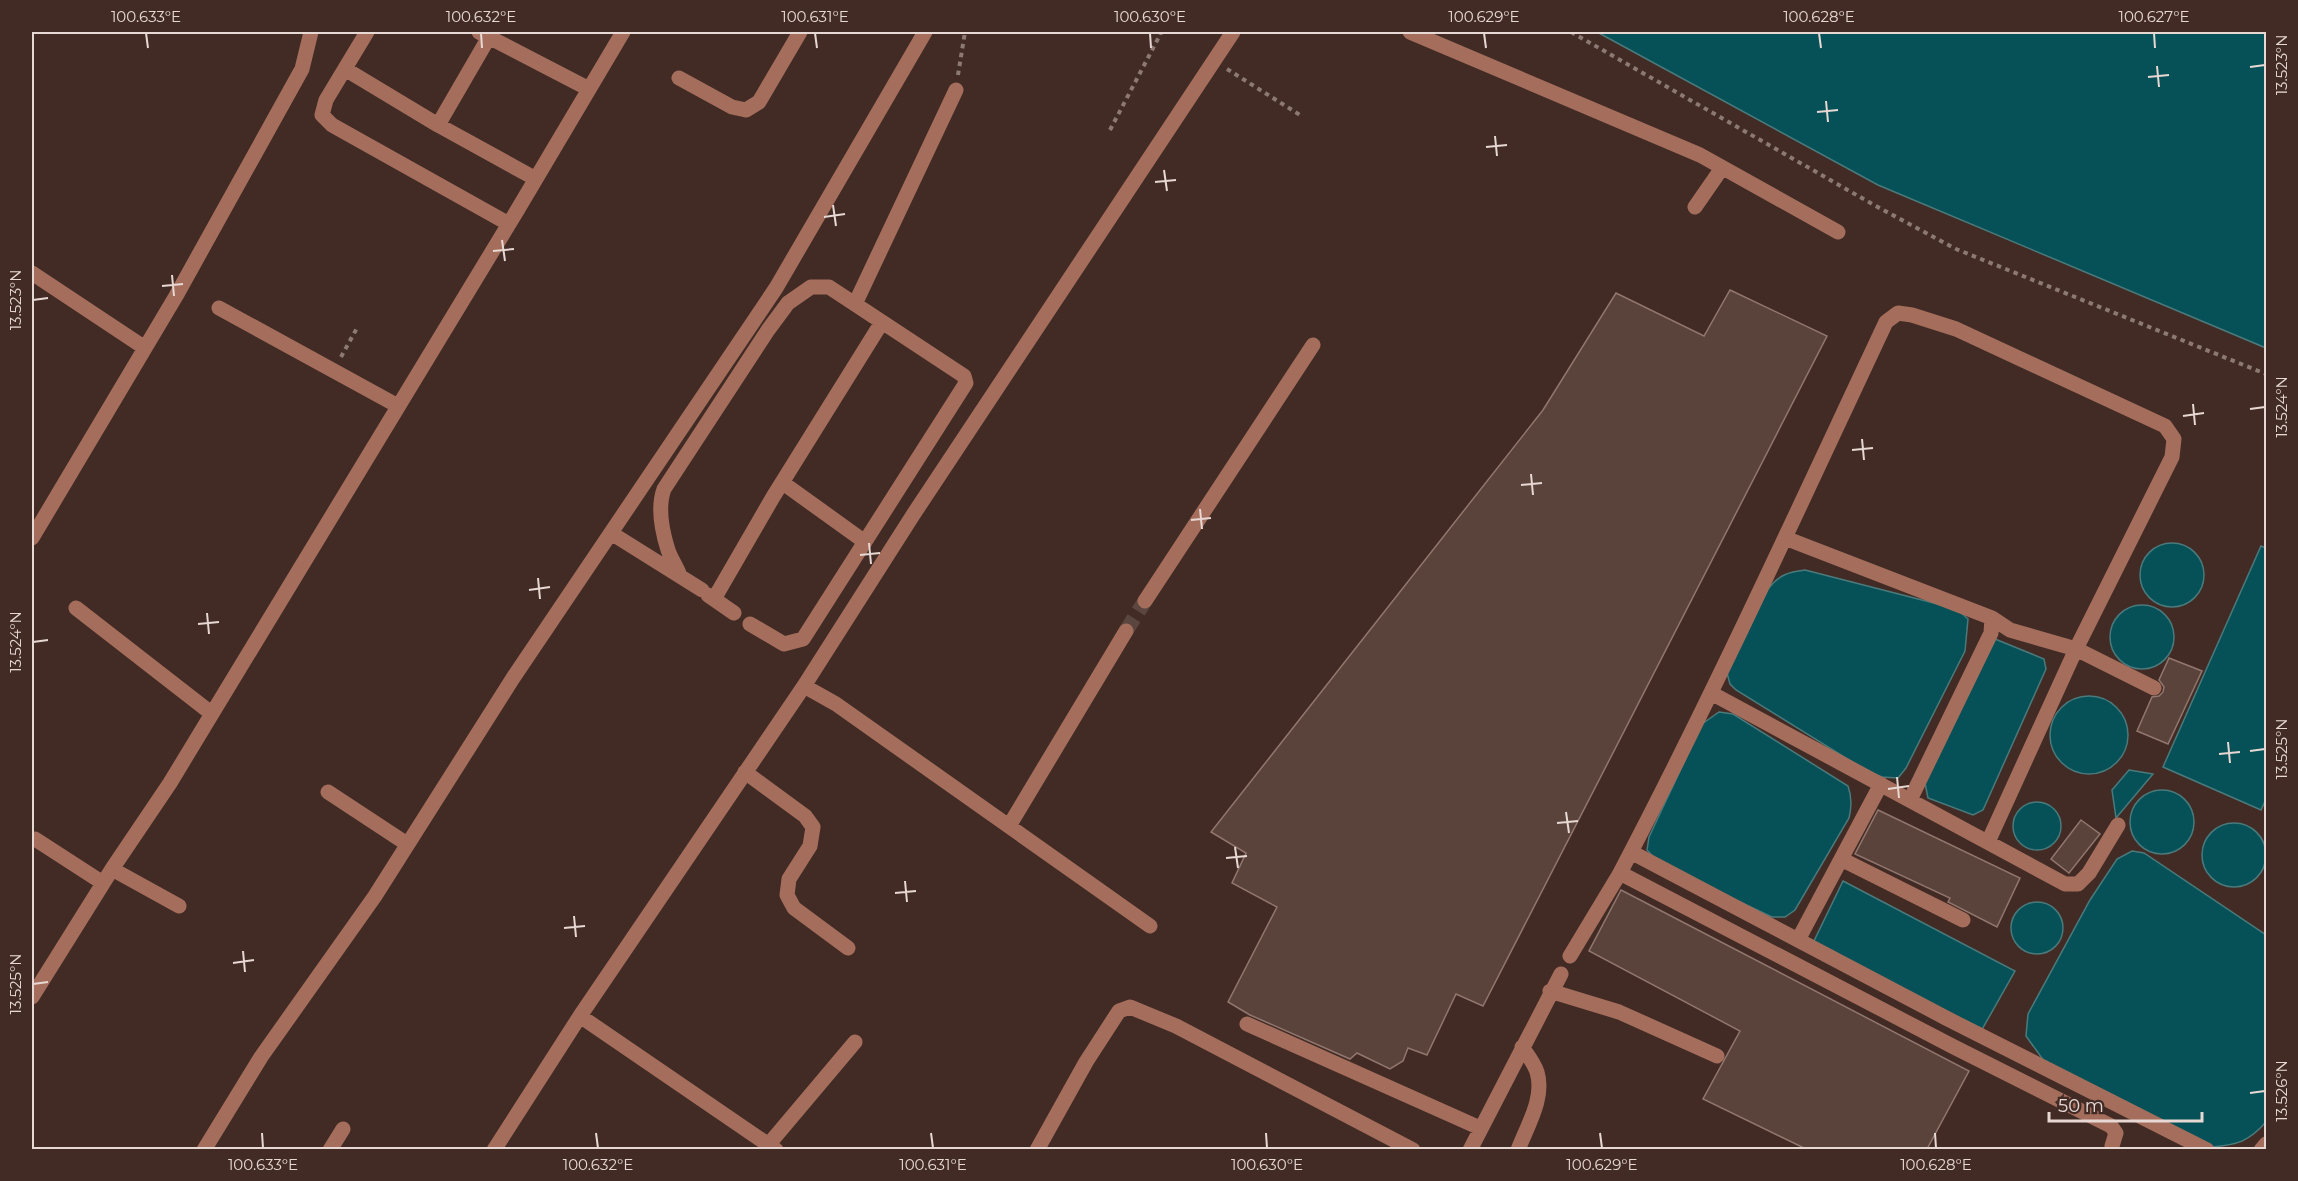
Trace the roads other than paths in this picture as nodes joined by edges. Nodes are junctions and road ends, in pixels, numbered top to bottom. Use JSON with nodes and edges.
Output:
{"nodes":[{"id":1,"x":311,"y":32,"type":"edge"},
{"id":2,"x":367,"y":32,"type":"edge"},
{"id":3,"x":623,"y":32,"type":"edge"},
{"id":4,"x":800,"y":32,"type":"edge"},
{"id":5,"x":925,"y":32,"type":"edge"},
{"id":6,"x":1233,"y":32,"type":"edge"},
{"id":7,"x":1410,"y":32,"type":"edge"},
{"id":8,"x":484,"y":34,"type":"edge"},
{"id":9,"x":345,"y":69,"type":"junction"},
{"id":10,"x":679,"y":78,"type":"dead end"},
{"id":11,"x":589,"y":89,"type":"junction"},
{"id":12,"x":956,"y":90,"type":"road end"},
{"id":13,"x":438,"y":125,"type":"junction"},
{"id":14,"x":1722,"y":168,"type":"junction"},
{"id":15,"x":536,"y":179,"type":"junction"},
{"id":16,"x":1695,"y":207,"type":"dead end"},
{"id":17,"x":509,"y":224,"type":"junction"},
{"id":18,"x":1838,"y":232,"type":"dead end"},
{"id":19,"x":32,"y":273,"type":"edge"},
{"id":20,"x":855,"y":304,"type":"junction"},
{"id":21,"x":219,"y":308,"type":"dead end"},
{"id":22,"x":882,"y":322,"type":"junction"},
{"id":23,"x":1313,"y":345,"type":"dead end"},
{"id":24,"x":145,"y":348,"type":"junction"},
{"id":25,"x":398,"y":406,"type":"junction"},
{"id":26,"x":783,"y":483,"type":"junction"},
{"id":27,"x":611,"y":533,"type":"junction"},
{"id":28,"x":32,"y":538,"type":"edge"},
{"id":29,"x":1785,"y":538,"type":"junction"},
{"id":30,"x":865,"y":542,"type":"junction"},
{"id":31,"x":680,"y":576,"type":"junction"},
{"id":32,"x":708,"y":594,"type":"junction"},
{"id":33,"x":1145,"y":601,"type":"tunnel mouth"},
{"id":34,"x":76,"y":608,"type":"dead end"},
{"id":35,"x":734,"y":613,"type":"dead end"},
{"id":36,"x":1992,"y":618,"type":"junction"},
{"id":37,"x":750,"y":624,"type":"dead end"},
{"id":38,"x":1126,"y":631,"type":"tunnel mouth"},
{"id":39,"x":2076,"y":649,"type":"junction"},
{"id":40,"x":804,"y":686,"type":"junction"},
{"id":41,"x":2154,"y":688,"type":"dead end"},
{"id":42,"x":1711,"y":693,"type":"junction"},
{"id":43,"x":211,"y":713,"type":"junction"},
{"id":44,"x":746,"y":772,"type":"junction"},
{"id":45,"x":1881,"y":784,"type":"junction"},
{"id":46,"x":328,"y":792,"type":"dead end"},
{"id":47,"x":1910,"y":800,"type":"junction"},
{"id":48,"x":2118,"y":825,"type":"dead end"},
{"id":49,"x":1009,"y":826,"type":"junction"},
{"id":50,"x":34,"y":839,"type":"dead end"},
{"id":51,"x":1988,"y":842,"type":"junction"},
{"id":52,"x":407,"y":844,"type":"junction"},
{"id":53,"x":1631,"y":852,"type":"junction"},
{"id":54,"x":1841,"y":859,"type":"junction"},
{"id":55,"x":112,"y":869,"type":"junction"},
{"id":56,"x":1620,"y":873,"type":"junction"},
{"id":57,"x":103,"y":883,"type":"junction"},
{"id":58,"x":179,"y":906,"type":"dead end"},
{"id":59,"x":1963,"y":920,"type":"dead end"},
{"id":60,"x":1150,"y":926,"type":"dead end"},
{"id":61,"x":1798,"y":940,"type":"junction"},
{"id":62,"x":848,"y":948,"type":"dead end"},
{"id":63,"x":1570,"y":957,"type":"dead end"},
{"id":64,"x":1561,"y":974,"type":"dead end"},
{"id":65,"x":1550,"y":991,"type":"junction"},
{"id":66,"x":32,"y":997,"type":"edge"},
{"id":67,"x":580,"y":1016,"type":"junction"},
{"id":68,"x":1247,"y":1024,"type":"dead end"},
{"id":69,"x":855,"y":1042,"type":"dead end"},
{"id":70,"x":1522,"y":1047,"type":"junction"},
{"id":71,"x":1717,"y":1056,"type":"dead end"},
{"id":72,"x":1480,"y":1128,"type":"junction"},
{"id":73,"x":343,"y":1129,"type":"dead end"},
{"id":74,"x":2266,"y":1144,"type":"edge"},
{"id":75,"x":2112,"y":1146,"type":"dead end"},
{"id":76,"x":773,"y":1147,"type":"edge"},
{"id":77,"x":204,"y":1149,"type":"edge"},
{"id":78,"x":330,"y":1149,"type":"edge"},
{"id":79,"x":494,"y":1149,"type":"edge"},
{"id":80,"x":1037,"y":1149,"type":"edge"},
{"id":81,"x":1413,"y":1149,"type":"edge"},
{"id":82,"x":1470,"y":1149,"type":"edge"},
{"id":83,"x":1518,"y":1149,"type":"edge"},
{"id":84,"x":2207,"y":1149,"type":"edge"},
{"id":85,"x":2260,"y":1149,"type":"edge"}],
"edges":[{"from":1,"to":24,"type":"street"},
{"from":2,"to":9,"type":"street"},
{"from":3,"to":11,"type":"street"},
{"from":4,"to":10,"type":"street"},
{"from":5,"to":27,"type":"street"},
{"from":6,"to":40,"type":"street"},
{"from":7,"to":14,"type":"street"},
{"from":8,"to":11,"type":"street"},
{"from":8,"to":13,"type":"street"},
{"from":9,"to":13,"type":"street"},
{"from":9,"to":17,"type":"street"},
{"from":11,"to":15,"type":"street"},
{"from":12,"to":20,"type":"street"},
{"from":13,"to":15,"type":"street"},
{"from":14,"to":16,"type":"street"},
{"from":14,"to":18,"type":"street"},
{"from":15,"to":17,"type":"street"},
{"from":17,"to":25,"type":"street"},
{"from":19,"to":24,"type":"street"},
{"from":20,"to":22,"type":"street"},
{"from":20,"to":31,"type":"street"},
{"from":21,"to":25,"type":"street"},
{"from":22,"to":26,"type":"street"},
{"from":22,"to":30,"type":"street"},
{"from":23,"to":33,"type":"street"},
{"from":24,"to":28,"type":"street"},
{"from":25,"to":43,"type":"street"},
{"from":26,"to":30,"type":"street"},
{"from":26,"to":32,"type":"street"},
{"from":27,"to":31,"type":"street"},
{"from":27,"to":52,"type":"street"},
{"from":29,"to":36,"type":"street"},
{"from":29,"to":39,"type":"street"},
{"from":29,"to":42,"type":"street"},
{"from":30,"to":37,"type":"street"},
{"from":31,"to":32,"type":"street"},
{"from":32,"to":35,"type":"street"},
{"from":34,"to":43,"type":"street"},
{"from":36,"to":39,"type":"street"},
{"from":36,"to":47,"type":"street"},
{"from":38,"to":49,"type":"street"},
{"from":39,"to":41,"type":"street"},
{"from":39,"to":51,"type":"street"},
{"from":40,"to":44,"type":"street"},
{"from":40,"to":49,"type":"street"},
{"from":42,"to":45,"type":"street"},
{"from":42,"to":53,"type":"street"},
{"from":43,"to":55,"type":"street"},
{"from":44,"to":62,"type":"street"},
{"from":44,"to":67,"type":"street"},
{"from":45,"to":47,"type":"street"},
{"from":45,"to":54,"type":"street"},
{"from":46,"to":52,"type":"street"},
{"from":47,"to":51,"type":"street"},
{"from":48,"to":51,"type":"street"},
{"from":49,"to":60,"type":"street"},
{"from":50,"to":57,"type":"street"},
{"from":52,"to":77,"type":"street"},
{"from":53,"to":56,"type":"street"},
{"from":53,"to":61,"type":"street"},
{"from":54,"to":59,"type":"street"},
{"from":54,"to":61,"type":"street"},
{"from":55,"to":57,"type":"street"},
{"from":55,"to":58,"type":"street"},
{"from":56,"to":63,"type":"street"},
{"from":56,"to":75,"type":"street"},
{"from":57,"to":66,"type":"street"},
{"from":61,"to":84,"type":"street"},
{"from":64,"to":65,"type":"street"},
{"from":65,"to":70,"type":"street"},
{"from":65,"to":71,"type":"street"},
{"from":67,"to":76,"type":"street"},
{"from":67,"to":79,"type":"street"},
{"from":68,"to":72,"type":"street"},
{"from":69,"to":76,"type":"street"},
{"from":70,"to":72,"type":"street"},
{"from":70,"to":83,"type":"street"},
{"from":72,"to":82,"type":"street"},
{"from":73,"to":78,"type":"street"},
{"from":74,"to":85,"type":"street"},
{"from":80,"to":81,"type":"street"}]}
